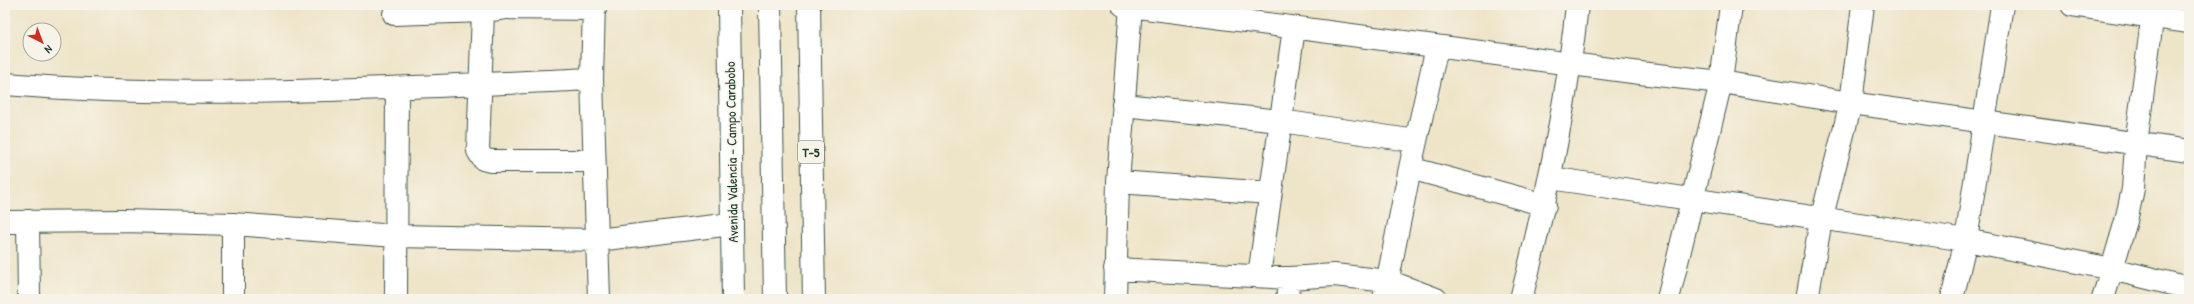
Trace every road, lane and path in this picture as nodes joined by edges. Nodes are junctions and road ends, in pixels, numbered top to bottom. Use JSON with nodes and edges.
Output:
{"nodes":[{"id":1,"x":729,"y":5,"type":"edge"},
{"id":2,"x":770,"y":5,"type":"edge"},
{"id":3,"x":809,"y":5,"type":"edge"},
{"id":4,"x":1577,"y":5,"type":"edge"},
{"id":5,"x":1731,"y":5,"type":"edge"},
{"id":6,"x":1863,"y":5,"type":"edge"},
{"id":7,"x":2002,"y":5,"type":"edge"},
{"id":8,"x":2072,"y":5,"type":"edge"},
{"id":9,"x":506,"y":6,"type":"edge"},
{"id":10,"x":1127,"y":6,"type":"edge"},
{"id":11,"x":595,"y":7,"type":"edge"},
{"id":12,"x":483,"y":11,"type":"junction"},
{"id":13,"x":2153,"y":11,"type":"edge"},
{"id":14,"x":394,"y":14,"type":"dead end"},
{"id":15,"x":2189,"y":22,"type":"edge"},
{"id":16,"x":1294,"y":28,"type":"junction"},
{"id":17,"x":1437,"y":47,"type":"junction"},
{"id":18,"x":1571,"y":64,"type":"junction"},
{"id":19,"x":592,"y":79,"type":"junction"},
{"id":20,"x":1721,"y":82,"type":"junction"},
{"id":21,"x":5,"y":84,"type":"edge"},
{"id":22,"x":482,"y":84,"type":"junction"},
{"id":23,"x":397,"y":89,"type":"junction"},
{"id":24,"x":1851,"y":103,"type":"junction"},
{"id":25,"x":1124,"y":105,"type":"junction"},
{"id":26,"x":1281,"y":121,"type":"junction"},
{"id":27,"x":1984,"y":122,"type":"junction"},
{"id":28,"x":1416,"y":141,"type":"junction"},
{"id":29,"x":2136,"y":144,"type":"junction"},
{"id":30,"x":2189,"y":151,"type":"edge"},
{"id":31,"x":594,"y":161,"type":"junction"},
{"id":32,"x":1410,"y":168,"type":"junction"},
{"id":33,"x":1550,"y":178,"type":"junction"},
{"id":34,"x":1118,"y":182,"type":"junction"},
{"id":35,"x":1270,"y":193,"type":"junction"},
{"id":36,"x":1693,"y":200,"type":"junction"},
{"id":37,"x":1545,"y":205,"type":"junction"},
{"id":38,"x":1821,"y":220,"type":"junction"},
{"id":39,"x":28,"y":221,"type":"junction"},
{"id":40,"x":5,"y":222,"type":"edge"},
{"id":41,"x":233,"y":224,"type":"junction"},
{"id":42,"x":732,"y":224,"type":"junction"},
{"id":43,"x":396,"y":236,"type":"junction"},
{"id":44,"x":597,"y":240,"type":"junction"},
{"id":45,"x":1966,"y":240,"type":"junction"},
{"id":46,"x":1115,"y":269,"type":"junction"},
{"id":47,"x":2112,"y":269,"type":"junction"},
{"id":48,"x":1259,"y":276,"type":"junction"},
{"id":49,"x":1290,"y":278,"type":"junction"},
{"id":50,"x":2189,"y":288,"type":"edge"},
{"id":51,"x":1386,"y":290,"type":"edge"},
{"id":52,"x":29,"y":299,"type":"edge"},
{"id":53,"x":233,"y":299,"type":"edge"},
{"id":54,"x":396,"y":299,"type":"edge"},
{"id":55,"x":599,"y":299,"type":"edge"},
{"id":56,"x":733,"y":299,"type":"edge"},
{"id":57,"x":775,"y":299,"type":"edge"},
{"id":58,"x":814,"y":299,"type":"edge"},
{"id":59,"x":1115,"y":299,"type":"edge"},
{"id":60,"x":1287,"y":299,"type":"edge"},
{"id":61,"x":1436,"y":299,"type":"edge"},
{"id":62,"x":1521,"y":299,"type":"edge"},
{"id":63,"x":1668,"y":299,"type":"edge"},
{"id":64,"x":1807,"y":299,"type":"edge"},
{"id":65,"x":1952,"y":299,"type":"edge"},
{"id":66,"x":2103,"y":299,"type":"edge"}],
"edges":[{"from":1,"to":42,"type":"main road","name":"Avenida Valencia - Campo Carabobo"},
{"from":2,"to":57,"type":"main road"},
{"from":3,"to":58,"type":"main road","number":"T-5"},
{"from":4,"to":18,"type":"main road"},
{"from":5,"to":20,"type":"main road"},
{"from":6,"to":24,"type":"main road"},
{"from":7,"to":27,"type":"main road"},
{"from":8,"to":13,"type":"main road"},
{"from":9,"to":11,"type":"main road"},
{"from":9,"to":12,"type":"main road"},
{"from":10,"to":16,"type":"main road"},
{"from":10,"to":25,"type":"main road"},
{"from":11,"to":19,"type":"main road"},
{"from":12,"to":14,"type":"main road"},
{"from":12,"to":22,"type":"main road"},
{"from":13,"to":15,"type":"main road"},
{"from":13,"to":29,"type":"main road"},
{"from":16,"to":17,"type":"main road"},
{"from":16,"to":26,"type":"main road"},
{"from":17,"to":18,"type":"main road"},
{"from":17,"to":28,"type":"main road"},
{"from":18,"to":20,"type":"main road"},
{"from":18,"to":33,"type":"main road"},
{"from":19,"to":22,"type":"main road"},
{"from":19,"to":31,"type":"main road"},
{"from":20,"to":24,"type":"main road"},
{"from":20,"to":36,"type":"main road"},
{"from":21,"to":23,"type":"main road"},
{"from":22,"to":23,"type":"main road"},
{"from":22,"to":31,"type":"main road"},
{"from":23,"to":43,"type":"main road"},
{"from":24,"to":27,"type":"main road"},
{"from":24,"to":38,"type":"main road"},
{"from":25,"to":26,"type":"main road"},
{"from":25,"to":34,"type":"main road"},
{"from":26,"to":28,"type":"main road"},
{"from":26,"to":35,"type":"main road"},
{"from":27,"to":29,"type":"main road"},
{"from":27,"to":45,"type":"main road"},
{"from":28,"to":32,"type":"main road"},
{"from":29,"to":30,"type":"main road"},
{"from":29,"to":47,"type":"main road"},
{"from":31,"to":44,"type":"main road"},
{"from":32,"to":37,"type":"main road"},
{"from":32,"to":51,"type":"main road"},
{"from":33,"to":36,"type":"main road"},
{"from":33,"to":37,"type":"main road"},
{"from":34,"to":35,"type":"main road"},
{"from":34,"to":46,"type":"main road"},
{"from":35,"to":48,"type":"main road"},
{"from":36,"to":38,"type":"main road"},
{"from":36,"to":63,"type":"main road"},
{"from":37,"to":62,"type":"main road"},
{"from":38,"to":45,"type":"main road"},
{"from":38,"to":64,"type":"main road"},
{"from":39,"to":40,"type":"main road"},
{"from":39,"to":41,"type":"main road"},
{"from":39,"to":52,"type":"main road"},
{"from":41,"to":43,"type":"main road"},
{"from":41,"to":53,"type":"main road"},
{"from":42,"to":44,"type":"main road"},
{"from":42,"to":56,"type":"main road","name":"Avenida Valencia - Campo Carabobo"},
{"from":43,"to":44,"type":"main road"},
{"from":43,"to":54,"type":"main road"},
{"from":44,"to":55,"type":"main road"},
{"from":45,"to":47,"type":"main road"},
{"from":45,"to":65,"type":"main road"},
{"from":46,"to":48,"type":"main road"},
{"from":46,"to":59,"type":"main road"},
{"from":47,"to":50,"type":"main road"},
{"from":47,"to":66,"type":"main road"},
{"from":48,"to":49,"type":"main road"},
{"from":49,"to":51,"type":"main road"},
{"from":49,"to":60,"type":"main road"},
{"from":51,"to":61,"type":"main road"}]}
